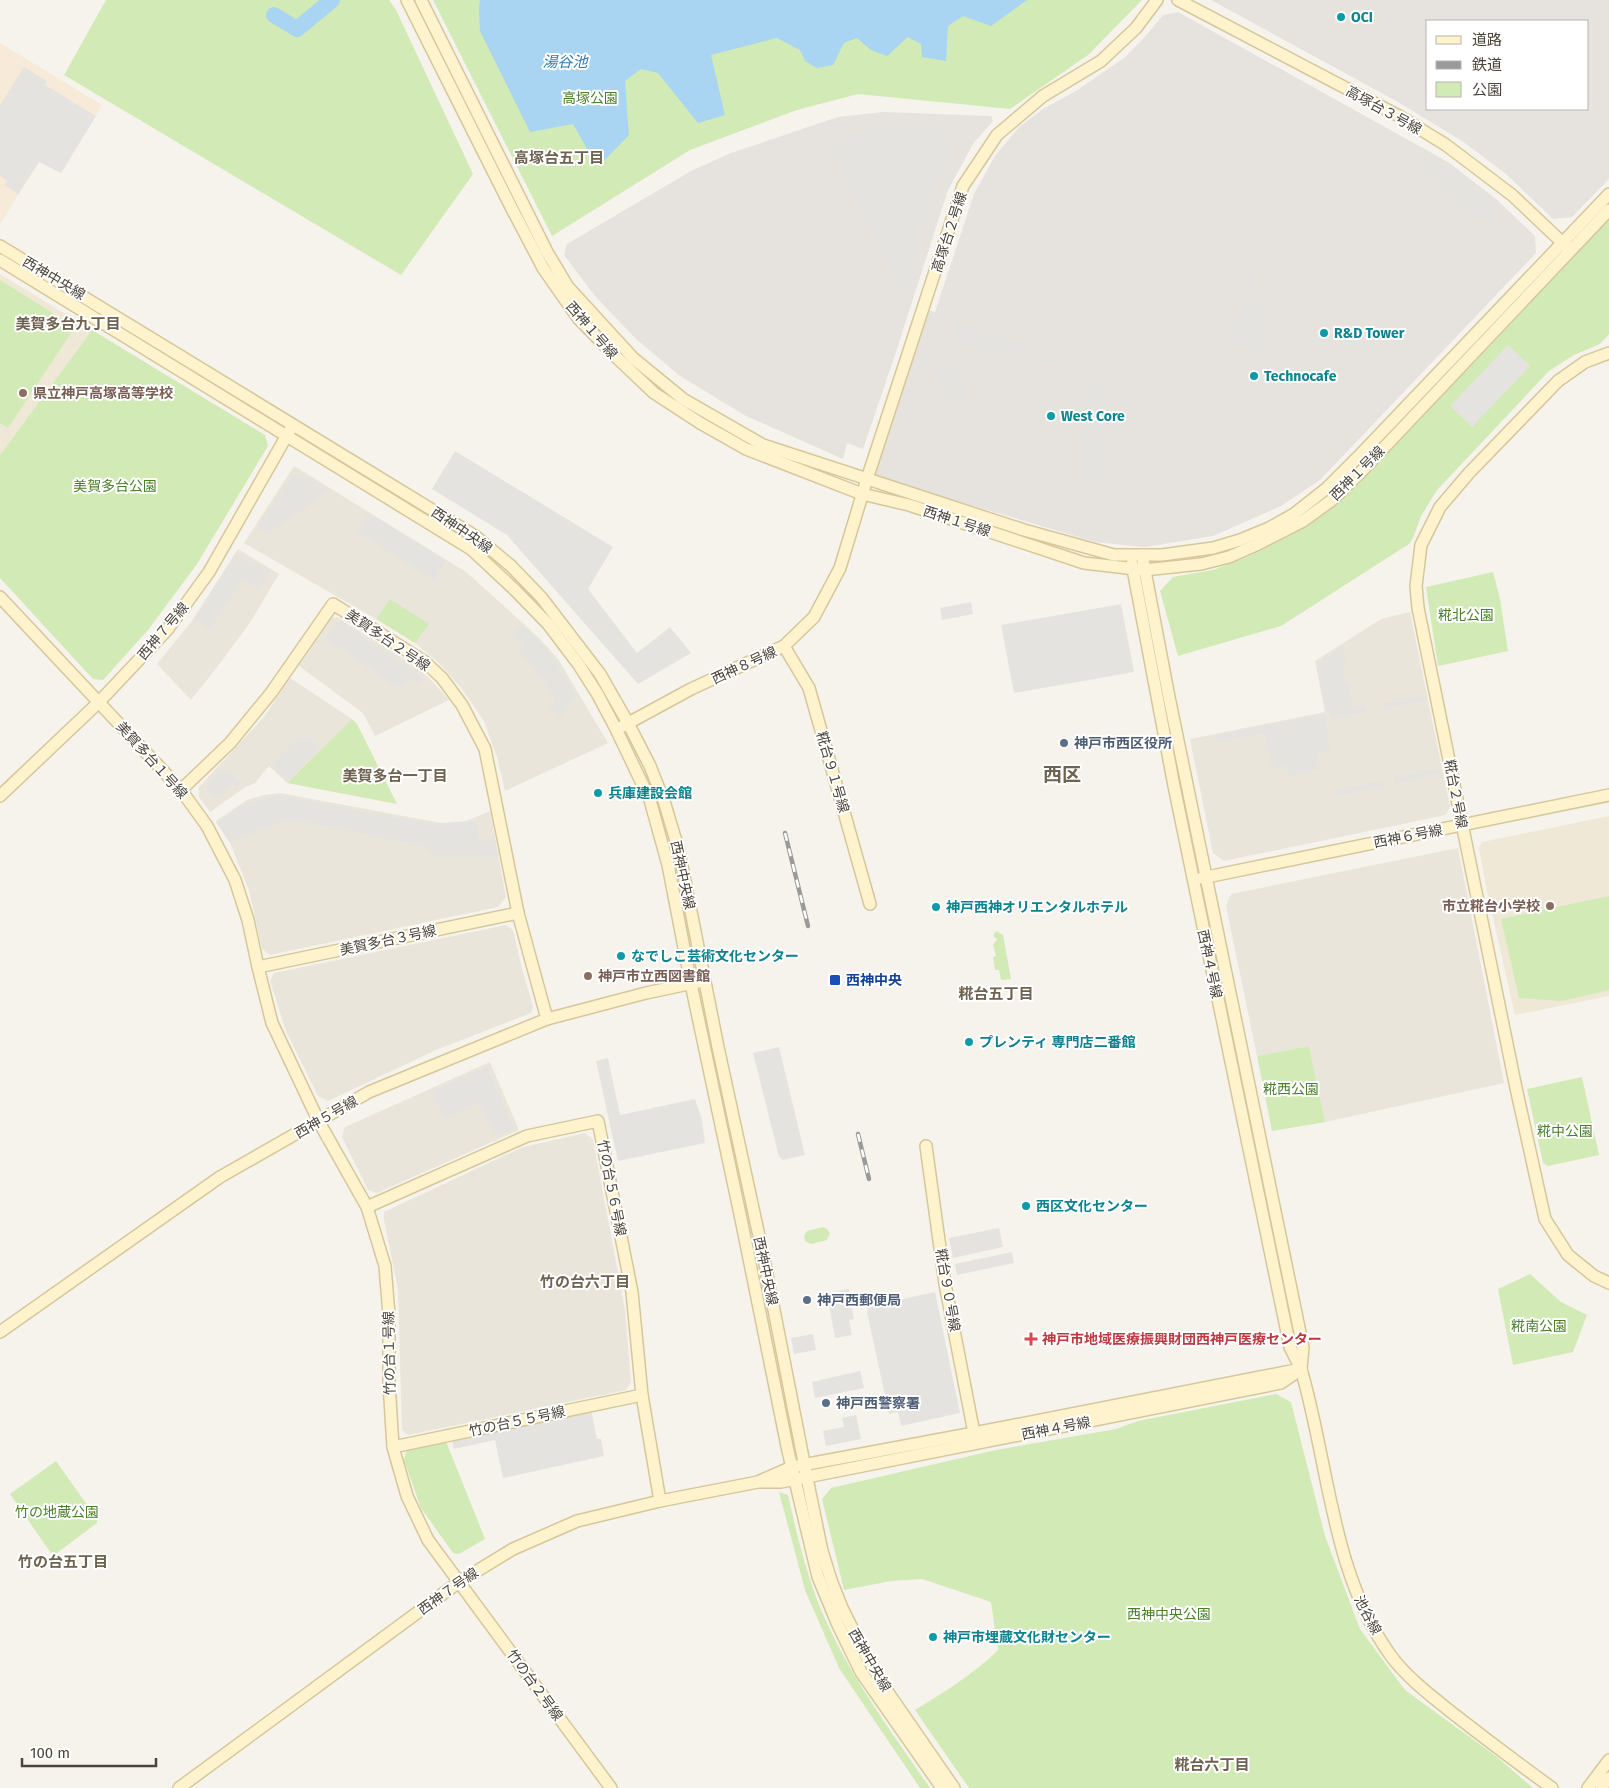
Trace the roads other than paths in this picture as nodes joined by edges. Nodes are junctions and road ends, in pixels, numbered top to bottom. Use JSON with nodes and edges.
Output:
{"nodes":[{"id":1,"x":407,"y":0,"type":"edge"},
{"id":2,"x":421,"y":0,"type":"edge"},
{"id":3,"x":1157,"y":0,"type":"edge"},
{"id":4,"x":1178,"y":0,"type":"edge"},
{"id":5,"x":1609,"y":194,"type":"edge"},
{"id":6,"x":1609,"y":210,"type":"edge"},
{"id":7,"x":0,"y":246,"type":"edge"},
{"id":8,"x":1566,"y":246,"type":"junction"},
{"id":9,"x":0,"y":260,"type":"edge"},
{"id":10,"x":1609,"y":354,"type":"edge"},
{"id":11,"x":294,"y":424,"type":"junction"},
{"id":12,"x":287,"y":436,"type":"junction"},
{"id":13,"x":867,"y":479,"type":"junction"},
{"id":14,"x":862,"y":494,"type":"junction"},
{"id":15,"x":1137,"y":555,"type":"junction"},
{"id":16,"x":1138,"y":570,"type":"junction"},
{"id":17,"x":0,"y":597,"type":"edge"},
{"id":18,"x":780,"y":647,"type":"junction"},
{"id":19,"x":99,"y":702,"type":"junction"},
{"id":20,"x":628,"y":723,"type":"junction"},
{"id":21,"x":616,"y":729,"type":"junction"},
{"id":22,"x":181,"y":790,"type":"junction"},
{"id":23,"x":1609,"y":795,"type":"edge"},
{"id":24,"x":0,"y":796,"type":"edge"},
{"id":25,"x":1462,"y":825,"type":"junction"},
{"id":26,"x":1207,"y":877,"type":"junction"},
{"id":27,"x":1193,"y":880,"type":"junction"},
{"id":28,"x":870,"y":904,"type":"dead end"},
{"id":29,"x":518,"y":913,"type":"junction"},
{"id":30,"x":258,"y":968,"type":"junction"},
{"id":31,"x":705,"y":981,"type":"junction"},
{"id":32,"x":691,"y":984,"type":"junction"},
{"id":33,"x":547,"y":1019,"type":"junction"},
{"id":34,"x":319,"y":1122,"type":"junction"},
{"id":35,"x":926,"y":1146,"type":"dead end"},
{"id":36,"x":366,"y":1207,"type":"junction"},
{"id":37,"x":1609,"y":1282,"type":"edge"},
{"id":38,"x":0,"y":1332,"type":"edge"},
{"id":39,"x":1301,"y":1369,"type":"junction"},
{"id":40,"x":642,"y":1395,"type":"junction"},
{"id":41,"x":974,"y":1433,"type":"junction"},
{"id":42,"x":392,"y":1447,"type":"junction"},
{"id":43,"x":804,"y":1465,"type":"junction"},
{"id":44,"x":792,"y":1467,"type":"junction"},
{"id":45,"x":801,"y":1478,"type":"junction"},
{"id":46,"x":758,"y":1482,"type":"junction"},
{"id":47,"x":660,"y":1501,"type":"junction"},
{"id":48,"x":459,"y":1582,"type":"junction"},
{"id":49,"x":1609,"y":1760,"type":"edge"},
{"id":50,"x":1609,"y":1778,"type":"edge"},
{"id":51,"x":179,"y":1788,"type":"edge"},
{"id":52,"x":611,"y":1788,"type":"edge"},
{"id":53,"x":942,"y":1788,"type":"edge"},
{"id":54,"x":954,"y":1788,"type":"edge"},
{"id":55,"x":1552,"y":1788,"type":"edge"},
{"id":56,"x":1588,"y":1788,"type":"edge"},
{"id":57,"x":1601,"y":1788,"type":"edge"}],
"edges":[{"from":1,"to":14,"type":"street","name":"西神１号線"},
{"from":2,"to":13,"type":"street","name":"西神１号線"},
{"from":3,"to":13,"type":"street","name":"高塚台２号線"},
{"from":4,"to":8,"type":"street","name":"高塚台３号線"},
{"from":5,"to":8,"type":"street","name":"西神１号線"},
{"from":6,"to":8,"type":"street","name":"西神１号線"},
{"from":7,"to":11,"type":"street","name":"西神中央線"},
{"from":8,"to":15,"type":"street","name":"西神１号線"},
{"from":8,"to":16,"type":"street","name":"西神１号線"},
{"from":9,"to":12,"type":"street","name":"西神中央線"},
{"from":10,"to":25,"type":"street","name":"糀台２号線"},
{"from":11,"to":12,"type":"street","name":"西神７号線"},
{"from":11,"to":20,"type":"street","name":"西神中央線"},
{"from":12,"to":19,"type":"street","name":"西神７号線"},
{"from":12,"to":21,"type":"street","name":"西神中央線"},
{"from":13,"to":14,"type":"street","name":"高塚台２号線"},
{"from":13,"to":15,"type":"street","name":"西神１号線"},
{"from":14,"to":16,"type":"street","name":"西神１号線"},
{"from":14,"to":18,"type":"street","name":"西神８号線"},
{"from":15,"to":16,"type":"street","name":"西神４号線"},
{"from":16,"to":26,"type":"street","name":"西神４号線"},
{"from":16,"to":27,"type":"street","name":"西神４号線"},
{"from":17,"to":19,"type":"street","name":"美賀多台１号線"},
{"from":18,"to":20,"type":"street","name":"西神８号線"},
{"from":18,"to":28,"type":"street","name":"糀台９１号線"},
{"from":19,"to":22,"type":"street","name":"美賀多台１号線"},
{"from":19,"to":24,"type":"street","name":"西神７号線"},
{"from":20,"to":21,"type":"street","name":"西神８号線"},
{"from":20,"to":31,"type":"street","name":"西神中央線"},
{"from":21,"to":32,"type":"street","name":"西神中央線"},
{"from":22,"to":29,"type":"street","name":"美賀多台２号線"},
{"from":22,"to":30,"type":"street","name":"美賀多台１号線"},
{"from":23,"to":25,"type":"street","name":"西神６号線"},
{"from":25,"to":26,"type":"street","name":"西神６号線"},
{"from":25,"to":37,"type":"street","name":"糀台２号線"},
{"from":26,"to":27,"type":"street","name":"西神６号線"},
{"from":26,"to":39,"type":"street","name":"西神４号線"},
{"from":27,"to":39,"type":"street","name":"西神４号線"},
{"from":29,"to":30,"type":"street","name":"美賀多台３号線"},
{"from":29,"to":33,"type":"street","name":"美賀多台２号線"},
{"from":30,"to":34,"type":"street","name":"美賀多台１号線"},
{"from":31,"to":32,"type":"street","name":"西神５号線"},
{"from":31,"to":43,"type":"street","name":"西神中央線"},
{"from":32,"to":33,"type":"street","name":"西神５号線"},
{"from":32,"to":44,"type":"street","name":"西神中央線"},
{"from":33,"to":34,"type":"street","name":"西神５号線"},
{"from":34,"to":36,"type":"street","name":"竹の台１号線"},
{"from":34,"to":38,"type":"street","name":"西神５号線"},
{"from":35,"to":41,"type":"street","name":"糀台９０号線"},
{"from":36,"to":40,"type":"street","name":"竹の台５６号線"},
{"from":36,"to":42,"type":"street","name":"竹の台１号線"},
{"from":39,"to":41,"type":"street","name":"西神４号線"},
{"from":39,"to":45,"type":"street","name":"西神４号線"},
{"from":39,"to":55,"type":"street","name":"池谷線"},
{"from":40,"to":42,"type":"street","name":"竹の台５５号線"},
{"from":40,"to":47,"type":"street","name":"竹の台５６号線"},
{"from":41,"to":43,"type":"street","name":"西神４号線"},
{"from":42,"to":48,"type":"street","name":"竹の台１号線"},
{"from":43,"to":44,"type":"street","name":"西神４号線"},
{"from":43,"to":45,"type":"street","name":"西神中央線"},
{"from":44,"to":45,"type":"street","name":"西神中央線"},
{"from":44,"to":46,"type":"street","name":"西神４号線"},
{"from":45,"to":46,"type":"street","name":"西神４号線"},
{"from":45,"to":53,"type":"street","name":"西神中央線"},
{"from":45,"to":54,"type":"street","name":"西神中央線"},
{"from":46,"to":47,"type":"street","name":"西神７号線"},
{"from":47,"to":48,"type":"street","name":"西神７号線"},
{"from":48,"to":51,"type":"street","name":"西神７号線"},
{"from":48,"to":52,"type":"street","name":"竹の台２号線"},
{"from":49,"to":56,"type":"street"},
{"from":50,"to":57,"type":"street"}]}
